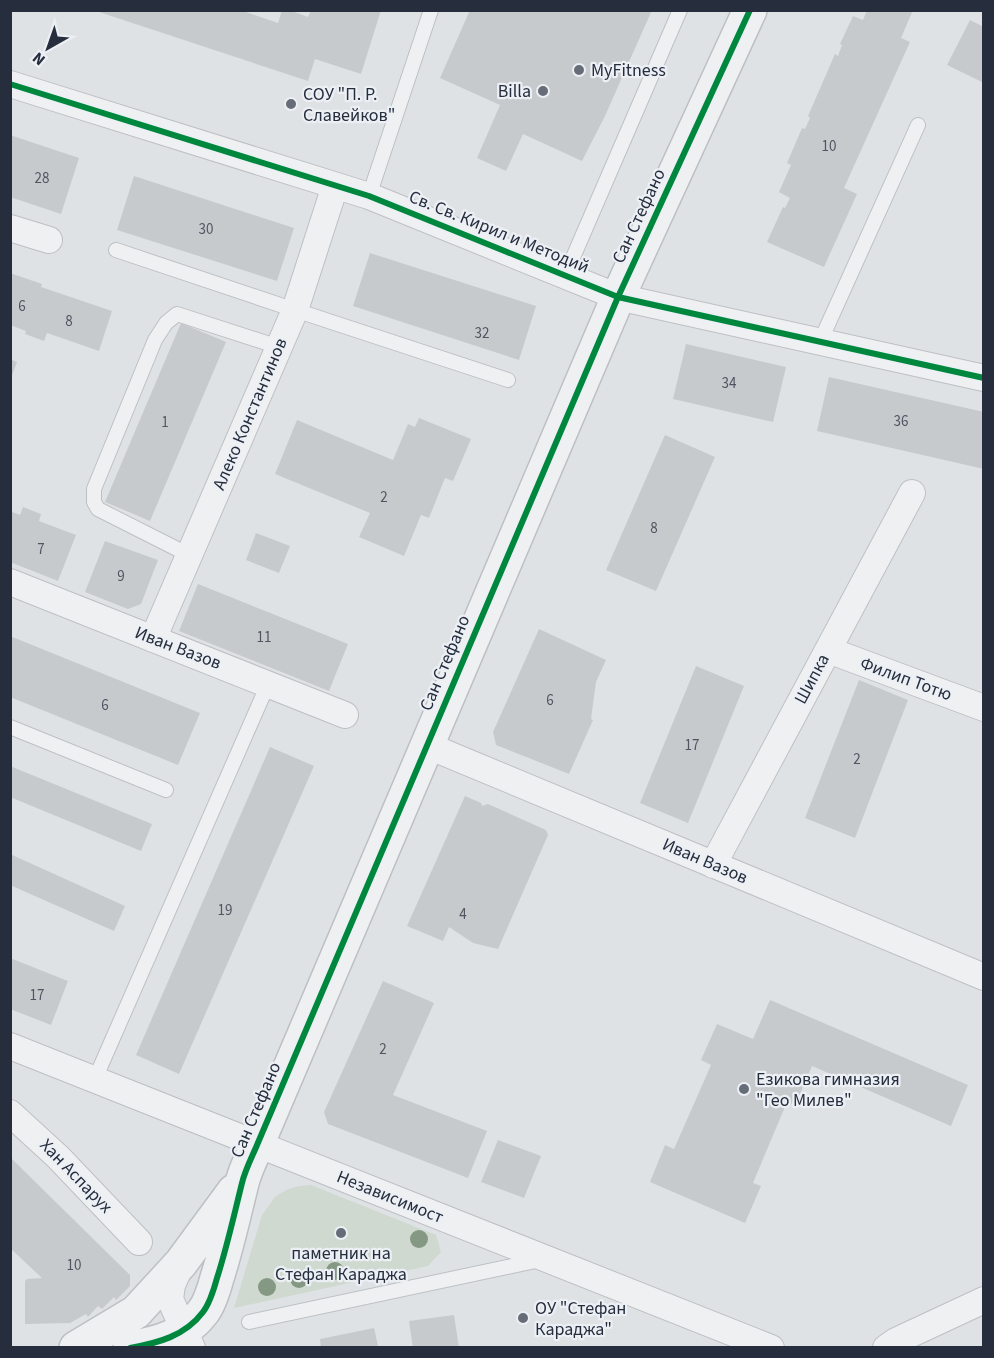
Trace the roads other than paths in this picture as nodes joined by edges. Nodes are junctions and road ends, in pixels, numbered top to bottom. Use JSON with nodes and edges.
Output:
{"nodes":[{"id":1,"x":431,"y":10,"type":"edge"},
{"id":2,"x":680,"y":10,"type":"edge"},
{"id":3,"x":750,"y":10,"type":"edge"},
{"id":4,"x":10,"y":84,"type":"edge"},
{"id":5,"x":918,"y":125,"type":"dead end"},
{"id":6,"x":335,"y":186,"type":"junction"},
{"id":7,"x":369,"y":196,"type":"junction"},
{"id":8,"x":10,"y":228,"type":"edge"},
{"id":9,"x":49,"y":240,"type":"dead end"},
{"id":10,"x":116,"y":250,"type":"dead end"},
{"id":11,"x":564,"y":276,"type":"junction"},
{"id":12,"x":618,"y":297,"type":"junction"},
{"id":13,"x":295,"y":310,"type":"junction"},
{"id":14,"x":820,"y":342,"type":"junction"},
{"id":15,"x":279,"y":347,"type":"junction"},
{"id":16,"x":984,"y":378,"type":"edge"},
{"id":17,"x":508,"y":380,"type":"dead end"},
{"id":18,"x":912,"y":493,"type":"dead end"},
{"id":19,"x":189,"y":555,"type":"junction"},
{"id":20,"x":10,"y":582,"type":"edge"},
{"id":21,"x":153,"y":639,"type":"junction"},
{"id":22,"x":828,"y":650,"type":"junction"},
{"id":23,"x":268,"y":684,"type":"junction"},
{"id":24,"x":984,"y":708,"type":"edge"},
{"id":25,"x":345,"y":715,"type":"dead end"},
{"id":26,"x":10,"y":727,"type":"edge"},
{"id":27,"x":426,"y":745,"type":"junction"},
{"id":28,"x":166,"y":790,"type":"dead end"},
{"id":29,"x":713,"y":865,"type":"junction"},
{"id":30,"x":984,"y":977,"type":"edge"},
{"id":31,"x":10,"y":1046,"type":"edge"},
{"id":32,"x":95,"y":1079,"type":"junction"},
{"id":33,"x":10,"y":1113,"type":"edge"},
{"id":34,"x":258,"y":1145,"type":"junction"},
{"id":35,"x":243,"y":1180,"type":"junction"},
{"id":36,"x":139,"y":1242,"type":"dead end"},
{"id":37,"x":545,"y":1259,"type":"junction"},
{"id":38,"x":181,"y":1263,"type":"junction"},
{"id":39,"x":984,"y":1300,"type":"edge"},
{"id":40,"x":249,"y":1322,"type":"dead end"},
{"id":41,"x":188,"y":1339,"type":"edge"},
{"id":42,"x":891,"y":1345,"type":"edge"},
{"id":43,"x":75,"y":1347,"type":"edge"},
{"id":44,"x":130,"y":1347,"type":"edge"},
{"id":45,"x":771,"y":1347,"type":"edge"}],
"edges":[{"from":1,"to":7,"type":"lane"},
{"from":2,"to":11,"type":"lane"},
{"from":3,"to":12,"type":"street","name":"Сан Стефано"},
{"from":4,"to":6,"type":"street","name":"Св. Св. Кирил и Методий"},
{"from":5,"to":14,"type":"lane"},
{"from":6,"to":7,"type":"street","name":"Св. Св. Кирил и Методий"},
{"from":6,"to":13,"type":"street","name":"Алеко Константинов"},
{"from":7,"to":11,"type":"street","name":"Св. Св. Кирил и Методий"},
{"from":8,"to":9,"type":"street"},
{"from":10,"to":13,"type":"lane"},
{"from":11,"to":12,"type":"street","name":"Св. Св. Кирил и Методий"},
{"from":12,"to":14,"type":"street","name":"Св. Св. Кирил и Методий"},
{"from":12,"to":27,"type":"street","name":"Сан Стефано"},
{"from":13,"to":15,"type":"street","name":"Алеко Константинов"},
{"from":13,"to":17,"type":"lane"},
{"from":14,"to":16,"type":"street","name":"Св. Св. Кирил и Методий"},
{"from":15,"to":19,"type":"street","name":"Алеко Константинов"},
{"from":15,"to":19,"type":"lane"},
{"from":18,"to":22,"type":"street","name":"Шипка"},
{"from":19,"to":21,"type":"street","name":"Алеко Константинов"},
{"from":20,"to":21,"type":"street","name":"Иван Вазов"},
{"from":21,"to":23,"type":"street","name":"Иван Вазов"},
{"from":22,"to":24,"type":"street","name":"Филип Тотю"},
{"from":22,"to":29,"type":"street","name":"Шипка"},
{"from":23,"to":25,"type":"street","name":"Иван Вазов"},
{"from":23,"to":32,"type":"lane"},
{"from":26,"to":28,"type":"lane"},
{"from":27,"to":29,"type":"street","name":"Иван Вазов"},
{"from":27,"to":34,"type":"street","name":"Сан Стефано"},
{"from":29,"to":30,"type":"street","name":"Иван Вазов"},
{"from":31,"to":32,"type":"street","name":"Независимост"},
{"from":32,"to":34,"type":"street","name":"Независимост"},
{"from":33,"to":36,"type":"street","name":"Хан Аспарух"},
{"from":34,"to":35,"type":"street","name":"Сан Стефано"},
{"from":34,"to":37,"type":"street","name":"Независимост"},
{"from":35,"to":38,"type":"street","name":"Сан Стефано"},
{"from":35,"to":41,"type":"street","name":"Сан Стефано"},
{"from":37,"to":40,"type":"lane"},
{"from":37,"to":45,"type":"street","name":"Независимост"},
{"from":38,"to":41,"type":"street"},
{"from":38,"to":43,"type":"street","name":"Сан Стефано"},
{"from":39,"to":42,"type":"street"},
{"from":41,"to":44,"type":"street"}]}
